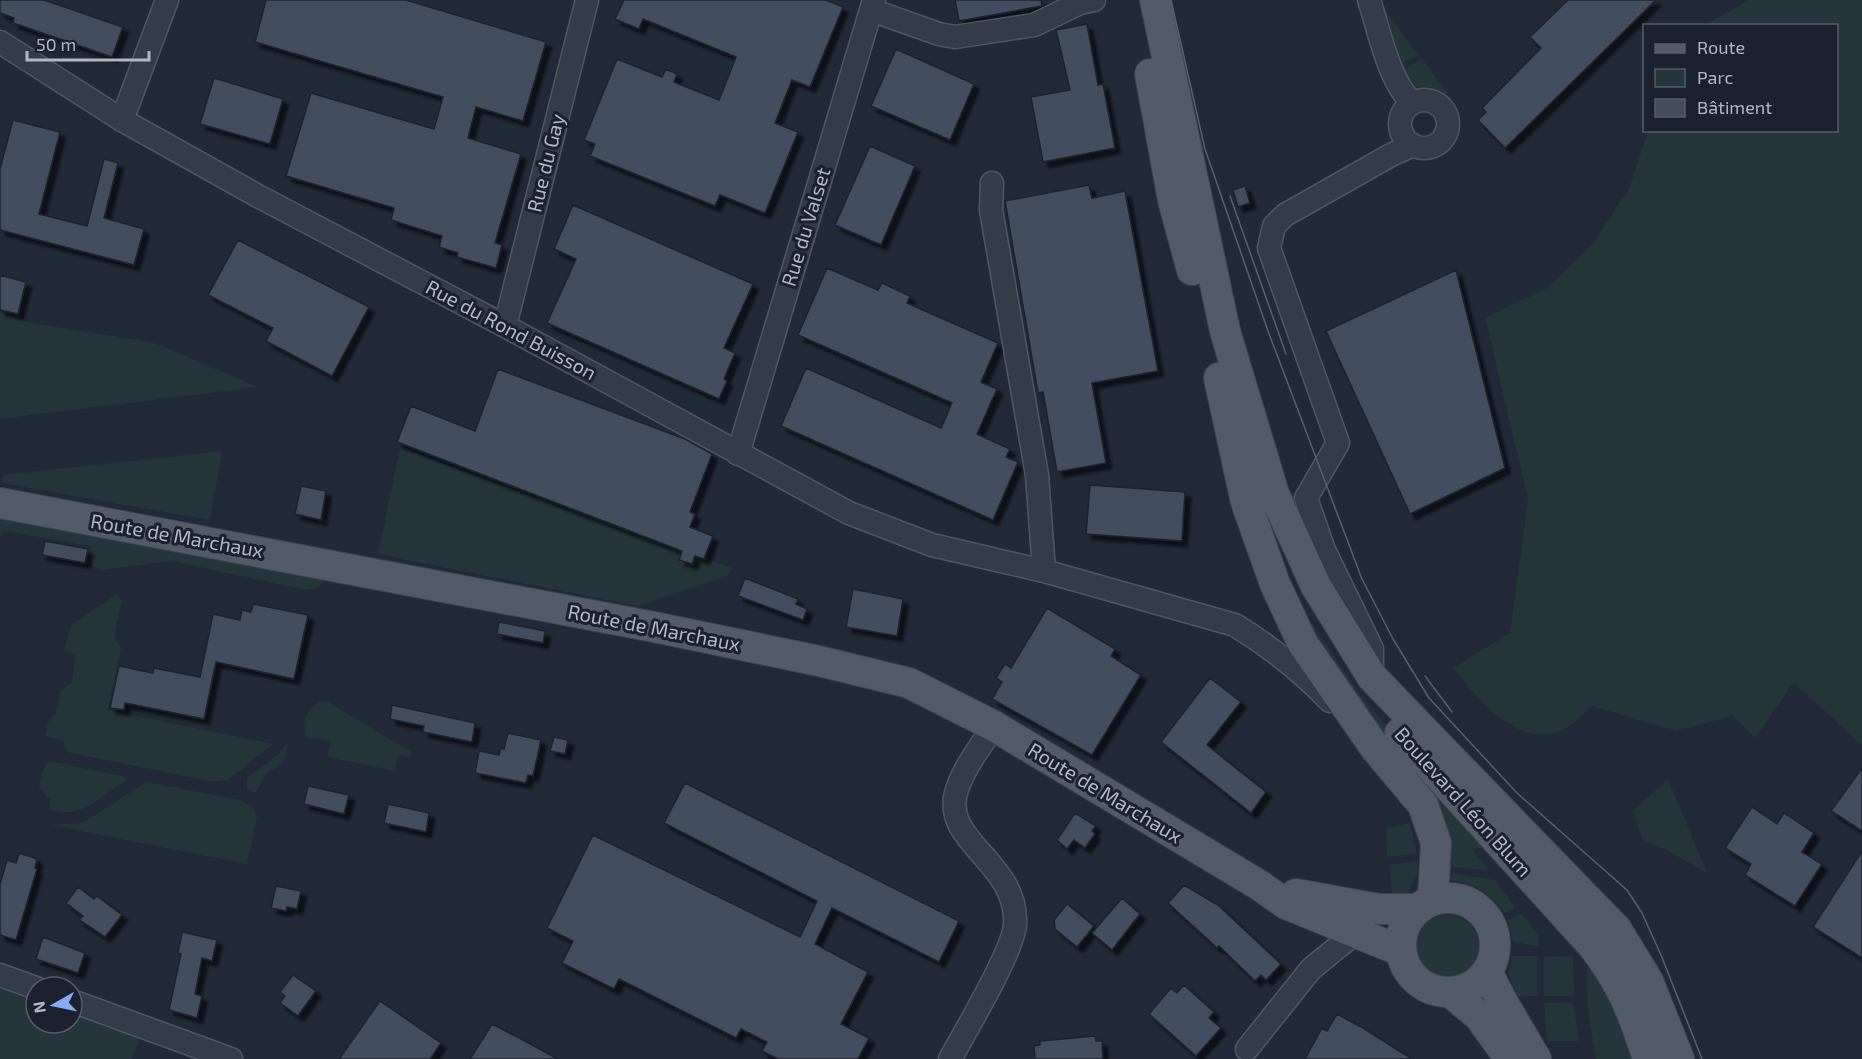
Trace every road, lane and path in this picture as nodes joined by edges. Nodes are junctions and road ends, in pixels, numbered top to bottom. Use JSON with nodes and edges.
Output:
{"nodes":[{"id":1,"x":167,"y":0,"type":"edge"},
{"id":2,"x":587,"y":0,"type":"edge"},
{"id":3,"x":1094,"y":0,"type":"edge"},
{"id":4,"x":1136,"y":0,"type":"edge"},
{"id":5,"x":1155,"y":0,"type":"edge"},
{"id":6,"x":1369,"y":0,"type":"edge"},
{"id":7,"x":872,"y":5,"type":"edge"},
{"id":8,"x":0,"y":42,"type":"edge"},
{"id":9,"x":1412,"y":102,"type":"junction"},
{"id":10,"x":122,"y":120,"type":"junction"},
{"id":11,"x":1413,"y":145,"type":"junction"},
{"id":12,"x":992,"y":183,"type":"dead end"},
{"id":13,"x":505,"y":326,"type":"junction"},
{"id":14,"x":1215,"y":360,"type":"junction"},
{"id":15,"x":738,"y":454,"type":"junction"},
{"id":16,"x":0,"y":503,"type":"edge"},
{"id":17,"x":1044,"y":571,"type":"junction"},
{"id":18,"x":1372,"y":677,"type":"junction"},
{"id":19,"x":994,"y":726,"type":"junction"},
{"id":20,"x":1376,"y":749,"type":"junction"},
{"id":21,"x":1259,"y":885,"type":"junction"},
{"id":22,"x":1425,"y":905,"type":"junction"},
{"id":23,"x":1379,"y":909,"type":"junction"},
{"id":24,"x":1342,"y":928,"type":"junction"},
{"id":25,"x":1401,"y":951,"type":"junction"},
{"id":26,"x":1487,"y":972,"type":"junction"},
{"id":27,"x":0,"y":975,"type":"edge"},
{"id":28,"x":24,"y":984,"type":"edge"},
{"id":29,"x":1450,"y":992,"type":"junction"},
{"id":30,"x":84,"y":1005,"type":"edge"},
{"id":31,"x":1498,"y":1047,"type":"edge"},
{"id":32,"x":1247,"y":1049,"type":"dead end"},
{"id":33,"x":231,"y":1059,"type":"edge"},
{"id":34,"x":950,"y":1059,"type":"edge"},
{"id":35,"x":1510,"y":1059,"type":"edge"},
{"id":36,"x":1536,"y":1059,"type":"edge"},
{"id":37,"x":1648,"y":1059,"type":"edge"},
{"id":38,"x":1658,"y":1059,"type":"edge"},
{"id":39,"x":1679,"y":1059,"type":"edge"}],
"edges":[{"from":1,"to":10,"type":"street"},
{"from":2,"to":13,"type":"street","name":"Rue du Gay"},
{"from":3,"to":7,"type":"street"},
{"from":4,"to":14,"type":"main road"},
{"from":5,"to":18,"type":"main road"},
{"from":6,"to":9,"type":"street"},
{"from":7,"to":15,"type":"street","name":"Rue du Valset"},
{"from":8,"to":10,"type":"street","name":"Rue du Rond Buisson"},
{"from":9,"to":11,"type":"street"},
{"from":9,"to":11,"type":"street"},
{"from":10,"to":13,"type":"street","name":"Rue du Rond Buisson"},
{"from":11,"to":18,"type":"street"},
{"from":12,"to":17,"type":"street"},
{"from":13,"to":15,"type":"street","name":"Rue du Rond Buisson"},
{"from":14,"to":20,"type":"main road"},
{"from":14,"to":37,"type":"main road","name":"Boulevard Léon Blum"},
{"from":15,"to":17,"type":"street","name":"Rue du Rond Buisson"},
{"from":16,"to":19,"type":"main road","name":"Route de Marchaux"},
{"from":17,"to":20,"type":"street","name":"Rue du Rond Buisson"},
{"from":18,"to":38,"type":"main road","name":"Boulevard Léon Blum"},
{"from":18,"to":39,"type":"main road"},
{"from":19,"to":21,"type":"main road","name":"Route de Marchaux"},
{"from":19,"to":34,"type":"street"},
{"from":20,"to":22,"type":"main road"},
{"from":21,"to":23,"type":"main road","name":"Route de Marchaux"},
{"from":21,"to":24,"type":"main road","name":"Route de Marchaux"},
{"from":22,"to":23,"type":"main road","name":"Route de Marchaux"},
{"from":22,"to":25,"type":"main road"},
{"from":22,"to":26,"type":"main road"},
{"from":23,"to":24,"type":"street"},
{"from":24,"to":25,"type":"main road","name":"Route de Marchaux"},
{"from":24,"to":32,"type":"street"},
{"from":25,"to":29,"type":"main road"},
{"from":26,"to":29,"type":"main road"},
{"from":26,"to":36,"type":"main road"},
{"from":27,"to":28,"type":"street"},
{"from":29,"to":31,"type":"main road"},
{"from":30,"to":33,"type":"street"},
{"from":31,"to":35,"type":"main road"}]}
